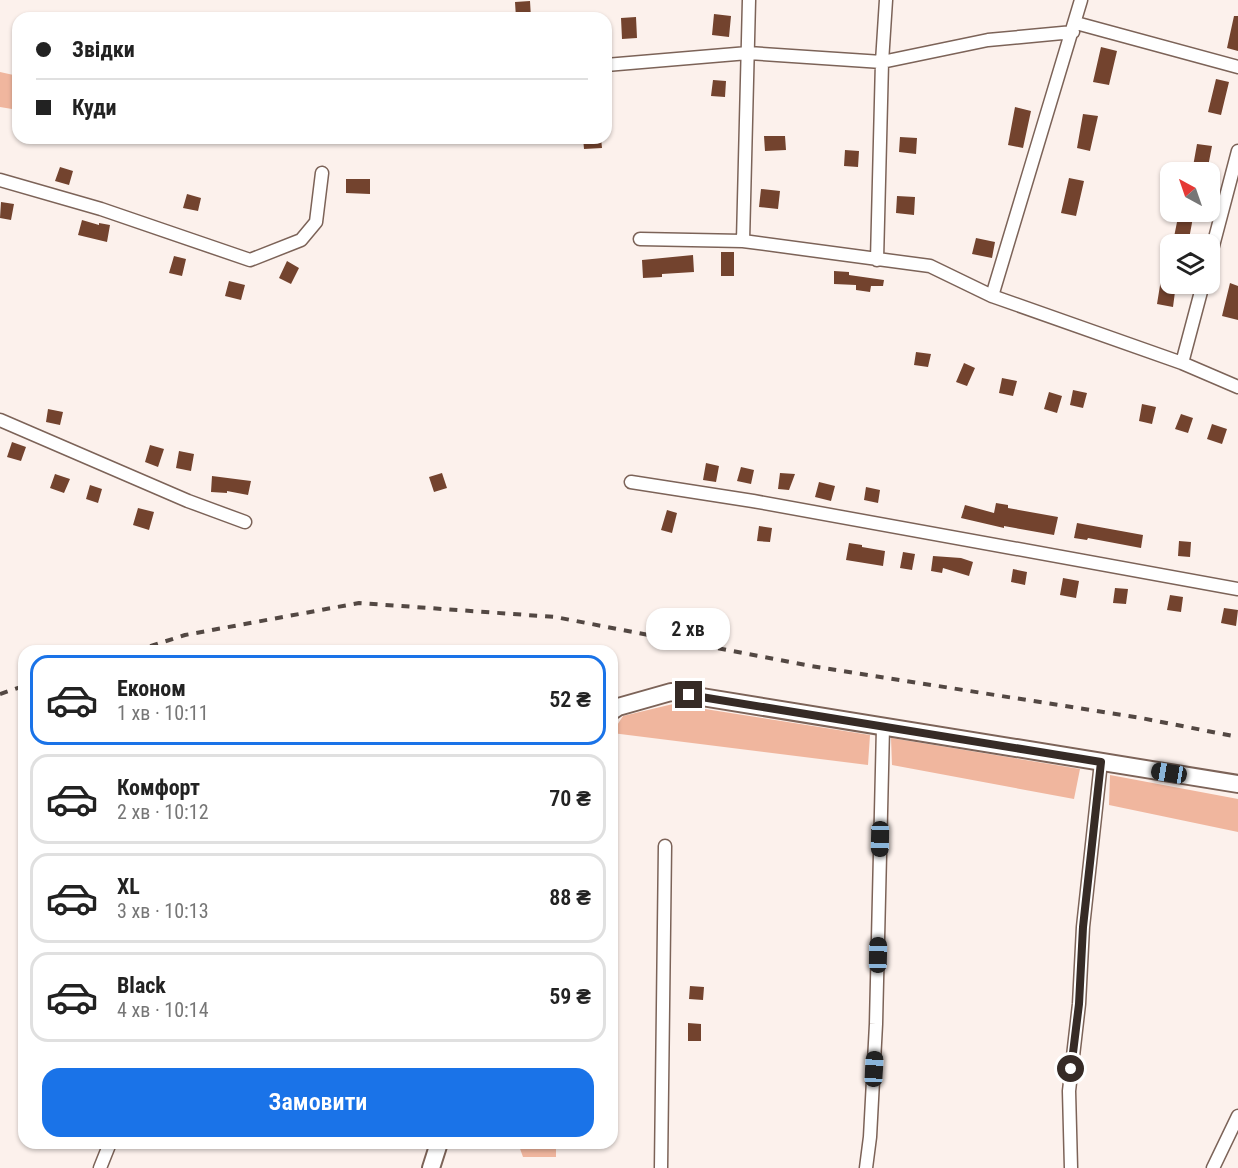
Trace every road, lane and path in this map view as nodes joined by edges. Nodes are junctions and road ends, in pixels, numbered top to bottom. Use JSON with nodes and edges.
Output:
{"nodes":[{"id":1,"x":749,"y":0,"type":"edge"},
{"id":2,"x":886,"y":0,"type":"edge"},
{"id":3,"x":1081,"y":0,"type":"edge"},
{"id":4,"x":1074,"y":27,"type":"junction"},
{"id":5,"x":748,"y":53,"type":"junction"},
{"id":6,"x":882,"y":62,"type":"junction"},
{"id":7,"x":612,"y":64,"type":"edge"},
{"id":8,"x":1238,"y":68,"type":"edge"},
{"id":9,"x":1238,"y":151,"type":"edge"},
{"id":10,"x":322,"y":173,"type":"dead end"},
{"id":11,"x":0,"y":180,"type":"edge"},
{"id":12,"x":1216,"y":234,"type":"edge"},
{"id":13,"x":640,"y":239,"type":"dead end"},
{"id":14,"x":743,"y":241,"type":"junction"},
{"id":15,"x":876,"y":260,"type":"junction"},
{"id":16,"x":1200,"y":294,"type":"edge"},
{"id":17,"x":992,"y":296,"type":"junction"},
{"id":18,"x":1182,"y":363,"type":"junction"},
{"id":19,"x":1238,"y":387,"type":"edge"},
{"id":20,"x":0,"y":420,"type":"edge"},
{"id":21,"x":631,"y":482,"type":"dead end"},
{"id":22,"x":245,"y":522,"type":"dead end"},
{"id":23,"x":1238,"y":589,"type":"edge"},
{"id":24,"x":618,"y":707,"type":"edge"},
{"id":25,"x":883,"y":727,"type":"junction"},
{"id":26,"x":1101,"y":762,"type":"junction"},
{"id":27,"x":1238,"y":784,"type":"edge"},
{"id":28,"x":665,"y":846,"type":"dead end"},
{"id":29,"x":1238,"y":1116,"type":"edge"},
{"id":30,"x":108,"y":1149,"type":"edge"},
{"id":31,"x":437,"y":1149,"type":"edge"},
{"id":32,"x":100,"y":1168,"type":"edge"},
{"id":33,"x":431,"y":1168,"type":"edge"},
{"id":34,"x":661,"y":1168,"type":"edge"},
{"id":35,"x":866,"y":1168,"type":"edge"},
{"id":36,"x":1071,"y":1168,"type":"edge"},
{"id":37,"x":1213,"y":1168,"type":"edge"}],
"edges":[{"from":1,"to":5,"type":"street"},
{"from":2,"to":6,"type":"street"},
{"from":3,"to":4,"type":"street"},
{"from":4,"to":6,"type":"street"},
{"from":4,"to":8,"type":"street"},
{"from":4,"to":17,"type":"street"},
{"from":5,"to":6,"type":"street"},
{"from":5,"to":7,"type":"street"},
{"from":5,"to":14,"type":"street"},
{"from":6,"to":15,"type":"street"},
{"from":9,"to":12,"type":"street"},
{"from":10,"to":11,"type":"street"},
{"from":13,"to":14,"type":"street"},
{"from":14,"to":15,"type":"street"},
{"from":15,"to":17,"type":"street"},
{"from":16,"to":18,"type":"street"},
{"from":17,"to":18,"type":"street"},
{"from":18,"to":19,"type":"street"},
{"from":20,"to":22,"type":"street"},
{"from":21,"to":23,"type":"street"},
{"from":24,"to":25,"type":"street"},
{"from":25,"to":26,"type":"street"},
{"from":25,"to":35,"type":"street"},
{"from":26,"to":27,"type":"street"},
{"from":26,"to":36,"type":"street"},
{"from":28,"to":34,"type":"street"},
{"from":29,"to":37,"type":"street"},
{"from":30,"to":32,"type":"street"},
{"from":31,"to":33,"type":"street"}]}
